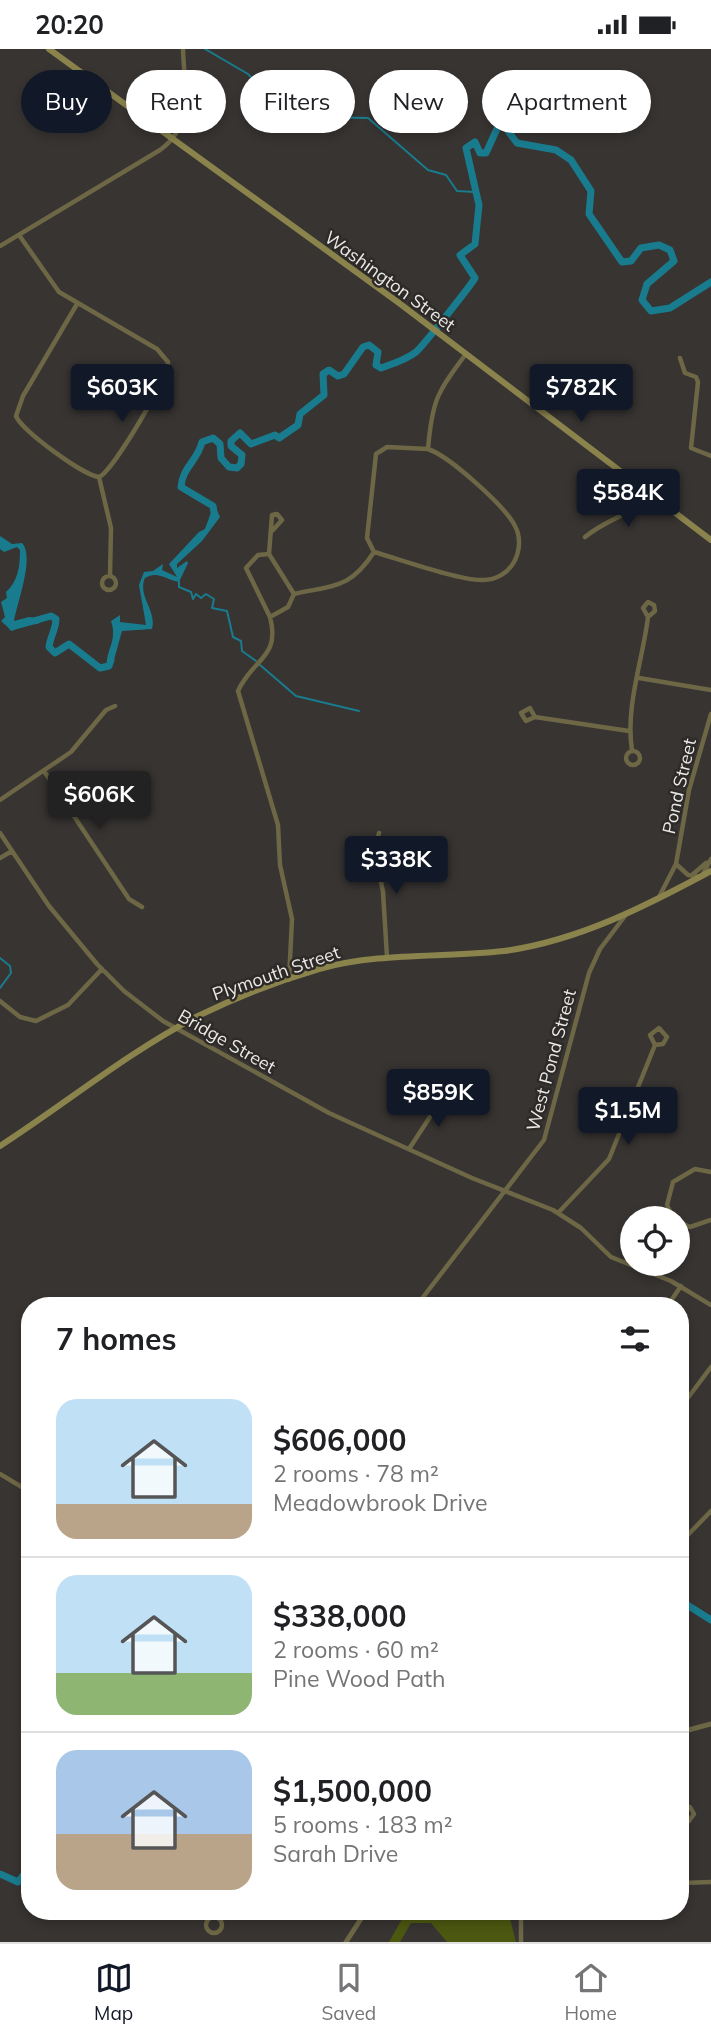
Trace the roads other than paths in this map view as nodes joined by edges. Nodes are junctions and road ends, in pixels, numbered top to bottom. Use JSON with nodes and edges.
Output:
{"nodes":[{"id":1,"x":49,"y":49,"type":"edge"},
{"id":2,"x":183,"y":49,"type":"edge"},
{"id":3,"x":172,"y":140,"type":"junction"},
{"id":4,"x":19,"y":235,"type":"junction"},
{"id":5,"x":0,"y":246,"type":"edge"},
{"id":6,"x":77,"y":304,"type":"junction"},
{"id":7,"x":466,"y":355,"type":"junction"},
{"id":8,"x":680,"y":358,"type":"dead end"},
{"id":9,"x":428,"y":449,"type":"junction"},
{"id":10,"x":711,"y":456,"type":"edge"},
{"id":11,"x":99,"y":477,"type":"junction"},
{"id":12,"x":653,"y":496,"type":"junction"},
{"id":13,"x":273,"y":530,"type":"dead end"},
{"id":14,"x":585,"y":537,"type":"dead end"},
{"id":15,"x":711,"y":540,"type":"edge"},
{"id":16,"x":374,"y":552,"type":"junction"},
{"id":17,"x":269,"y":554,"type":"junction"},
{"id":18,"x":110,"y":576,"type":"dead end"},
{"id":19,"x":294,"y":594,"type":"junction"},
{"id":20,"x":270,"y":617,"type":"junction"},
{"id":21,"x":648,"y":617,"type":"dead end"},
{"id":22,"x":639,"y":678,"type":"junction"},
{"id":23,"x":711,"y":690,"type":"edge"},
{"id":24,"x":115,"y":706,"type":"dead end"},
{"id":25,"x":711,"y":714,"type":"edge"},
{"id":26,"x":535,"y":717,"type":"dead end"},
{"id":27,"x":629,"y":731,"type":"junction"},
{"id":28,"x":632,"y":750,"type":"dead end"},
{"id":29,"x":44,"y":771,"type":"junction"},
{"id":30,"x":0,"y":800,"type":"edge"},
{"id":31,"x":379,"y":832,"type":"dead end"},
{"id":32,"x":0,"y":833,"type":"edge"},
{"id":33,"x":12,"y":851,"type":"junction"},
{"id":34,"x":0,"y":858,"type":"edge"},
{"id":35,"x":709,"y":861,"type":"edge"},
{"id":36,"x":676,"y":864,"type":"junction"},
{"id":37,"x":711,"y":871,"type":"edge"},
{"id":38,"x":692,"y":876,"type":"junction"},
{"id":39,"x":701,"y":877,"type":"junction"},
{"id":40,"x":657,"y":900,"type":"junction"},
{"id":41,"x":142,"y":907,"type":"dead end"},
{"id":42,"x":625,"y":915,"type":"junction"},
{"id":43,"x":387,"y":957,"type":"junction"},
{"id":44,"x":102,"y":969,"type":"junction"},
{"id":45,"x":289,"y":980,"type":"junction"},
{"id":46,"x":0,"y":1001,"type":"edge"},
{"id":47,"x":177,"y":1028,"type":"junction"},
{"id":48,"x":655,"y":1045,"type":"dead end"},
{"id":49,"x":445,"y":1094,"type":"dead end"},
{"id":50,"x":0,"y":1146,"type":"edge"},
{"id":51,"x":409,"y":1149,"type":"junction"},
{"id":52,"x":711,"y":1172,"type":"edge"},
{"id":53,"x":504,"y":1191,"type":"junction"},
{"id":54,"x":668,"y":1206,"type":"edge"},
{"id":55,"x":558,"y":1213,"type":"junction"},
{"id":56,"x":711,"y":1220,"type":"edge"},
{"id":57,"x":690,"y":1227,"type":"edge"},
{"id":58,"x":681,"y":1286,"type":"junction"},
{"id":59,"x":422,"y":1297,"type":"edge"},
{"id":60,"x":673,"y":1297,"type":"edge"},
{"id":61,"x":711,"y":1305,"type":"edge"},
{"id":62,"x":711,"y":1367,"type":"edge"},
{"id":63,"x":689,"y":1396,"type":"edge"},
{"id":64,"x":0,"y":1473,"type":"edge"},
{"id":65,"x":21,"y":1486,"type":"edge"},
{"id":66,"x":711,"y":1510,"type":"edge"},
{"id":67,"x":689,"y":1533,"type":"edge"},
{"id":68,"x":711,"y":1724,"type":"edge"},
{"id":69,"x":689,"y":1730,"type":"edge"},
{"id":70,"x":689,"y":1807,"type":"edge"},
{"id":71,"x":689,"y":1821,"type":"edge"},
{"id":72,"x":711,"y":1882,"type":"edge"},
{"id":73,"x":689,"y":1883,"type":"edge"},
{"id":74,"x":360,"y":1920,"type":"edge"},
{"id":75,"x":520,"y":1920,"type":"edge"},
{"id":76,"x":346,"y":1942,"type":"edge"},
{"id":77,"x":521,"y":1942,"type":"edge"}],
"edges":[{"from":1,"to":3,"type":"main road","name":"Washington Street"},
{"from":2,"to":3,"type":"street"},
{"from":3,"to":4,"type":"street"},
{"from":3,"to":7,"type":"main road","name":"Washington Street"},
{"from":4,"to":5,"type":"street"},
{"from":4,"to":6,"type":"street"},
{"from":6,"to":11,"type":"street"},
{"from":6,"to":11,"type":"street"},
{"from":7,"to":9,"type":"street"},
{"from":7,"to":12,"type":"main road","name":"Washington Street"},
{"from":8,"to":10,"type":"street"},
{"from":9,"to":16,"type":"street"},
{"from":9,"to":16,"type":"street"},
{"from":11,"to":18,"type":"street"},
{"from":12,"to":14,"type":"street"},
{"from":12,"to":15,"type":"main road","name":"Washington Street"},
{"from":13,"to":17,"type":"street"},
{"from":16,"to":19,"type":"street"},
{"from":17,"to":19,"type":"street"},
{"from":17,"to":20,"type":"street"},
{"from":19,"to":20,"type":"street"},
{"from":20,"to":45,"type":"street"},
{"from":21,"to":22,"type":"street"},
{"from":22,"to":23,"type":"street"},
{"from":22,"to":27,"type":"street"},
{"from":24,"to":29,"type":"street"},
{"from":25,"to":36,"type":"street","name":"Pond Street"},
{"from":26,"to":27,"type":"street"},
{"from":27,"to":28,"type":"street"},
{"from":29,"to":30,"type":"street"},
{"from":29,"to":41,"type":"street"},
{"from":31,"to":43,"type":"street"},
{"from":32,"to":33,"type":"street","name":"Bridge Street"},
{"from":33,"to":34,"type":"street"},
{"from":33,"to":44,"type":"street","name":"Bridge Street"},
{"from":35,"to":38,"type":"street"},
{"from":35,"to":39,"type":"street"},
{"from":36,"to":38,"type":"street"},
{"from":36,"to":40,"type":"street","name":"Pond Street"},
{"from":37,"to":39,"type":"main road","name":"Plymouth Street"},
{"from":38,"to":39,"type":"street"},
{"from":39,"to":40,"type":"main road","name":"Plymouth Street"},
{"from":40,"to":42,"type":"main road","name":"Plymouth Street"},
{"from":42,"to":43,"type":"main road","name":"Plymouth Street"},
{"from":42,"to":53,"type":"street","name":"West Pond Street"},
{"from":43,"to":45,"type":"main road","name":"Plymouth Street"},
{"from":44,"to":46,"type":"street"},
{"from":44,"to":47,"type":"street","name":"Bridge Street"},
{"from":45,"to":47,"type":"main road","name":"Plymouth Street"},
{"from":47,"to":50,"type":"main road","name":"Plymouth Street"},
{"from":47,"to":51,"type":"street","name":"Bridge Street"},
{"from":48,"to":55,"type":"street"},
{"from":49,"to":51,"type":"street"},
{"from":51,"to":53,"type":"street","name":"Bridge Street"},
{"from":52,"to":54,"type":"street"},
{"from":53,"to":55,"type":"street","name":"Bridge Street"},
{"from":53,"to":59,"type":"street","name":"West Pond Street"},
{"from":55,"to":58,"type":"street","name":"Bridge Street"},
{"from":56,"to":57,"type":"street"},
{"from":58,"to":60,"type":"street"},
{"from":58,"to":61,"type":"street","name":"Bridge Street"},
{"from":62,"to":63,"type":"street"},
{"from":64,"to":65,"type":"street"},
{"from":66,"to":67,"type":"street"},
{"from":68,"to":69,"type":"street"},
{"from":70,"to":71,"type":"street"},
{"from":72,"to":73,"type":"street"},
{"from":74,"to":76,"type":"street"},
{"from":75,"to":77,"type":"street"}]}
